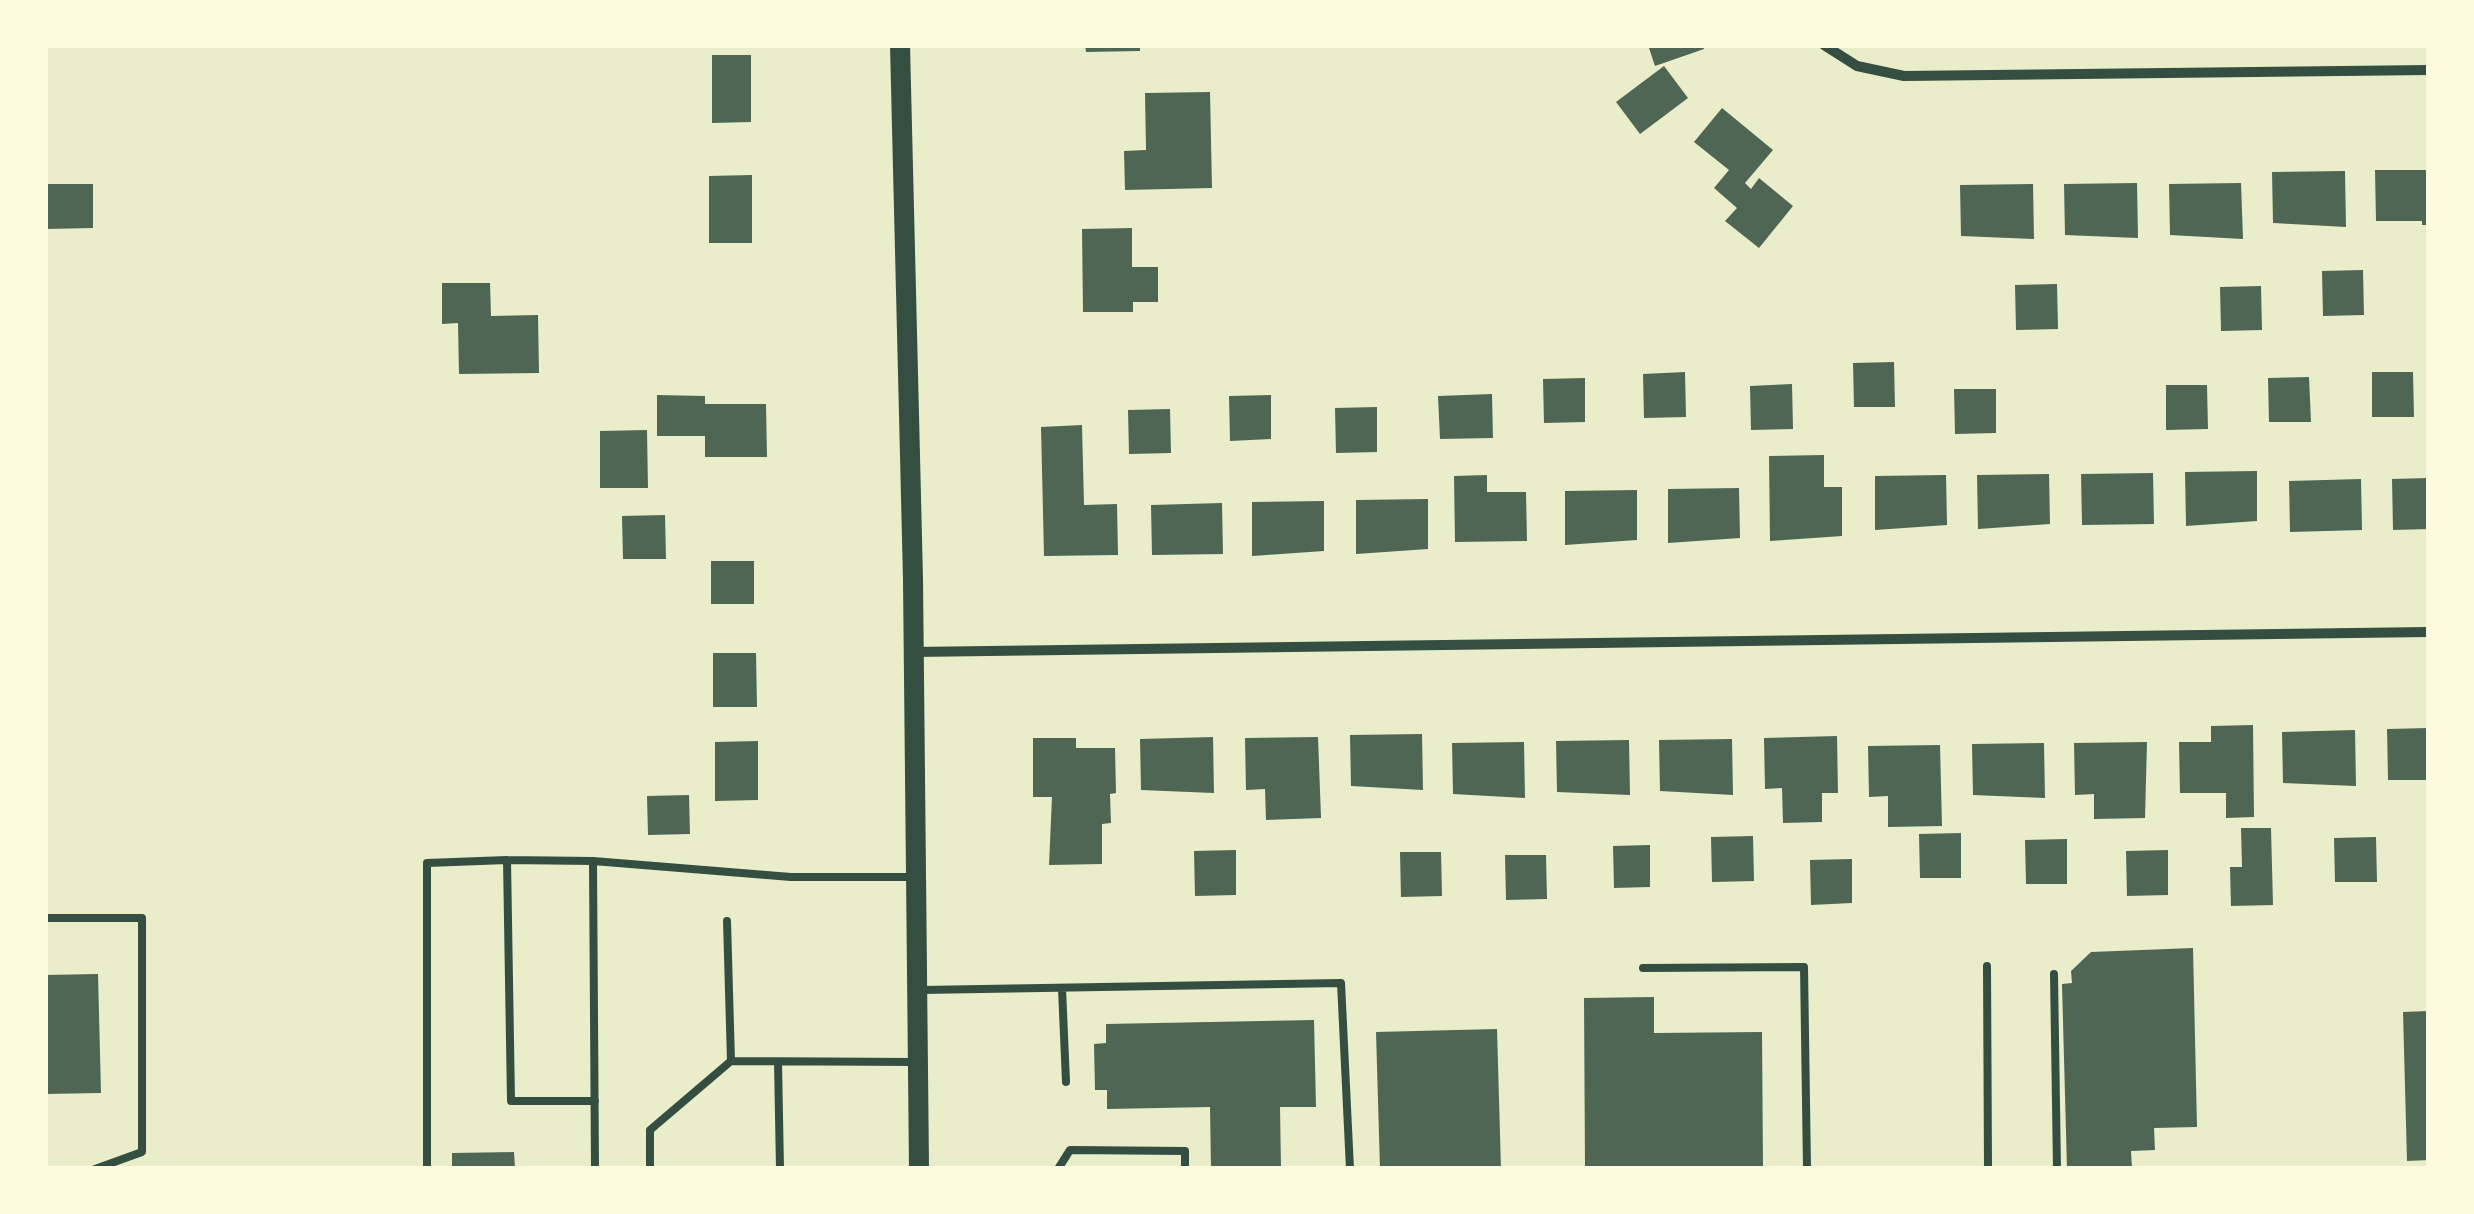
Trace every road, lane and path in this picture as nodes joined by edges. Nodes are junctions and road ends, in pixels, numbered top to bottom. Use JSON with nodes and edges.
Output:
{"nodes":[{"id":1,"x":900,"y":45,"type":"edge"},
{"id":2,"x":1824,"y":45,"type":"edge"},
{"id":3,"x":2429,"y":70,"type":"edge"},
{"id":4,"x":2429,"y":632,"type":"edge"},
{"id":5,"x":912,"y":652,"type":"junction"},
{"id":6,"x":507,"y":860,"type":"junction"},
{"id":7,"x":594,"y":861,"type":"junction"},
{"id":8,"x":917,"y":877,"type":"junction"},
{"id":9,"x":45,"y":918,"type":"edge"},
{"id":10,"x":727,"y":921,"type":"dead end"},
{"id":11,"x":1987,"y":966,"type":"dead end"},
{"id":12,"x":1643,"y":968,"type":"dead end"},
{"id":13,"x":2054,"y":974,"type":"dead end"},
{"id":14,"x":1062,"y":988,"type":"junction"},
{"id":15,"x":918,"y":990,"type":"junction"},
{"id":16,"x":732,"y":1062,"type":"junction"},
{"id":17,"x":778,"y":1062,"type":"junction"},
{"id":18,"x":918,"y":1062,"type":"junction"},
{"id":19,"x":1066,"y":1082,"type":"dead end"},
{"id":20,"x":595,"y":1100,"type":"junction"},
{"id":21,"x":95,"y":1169,"type":"edge"},
{"id":22,"x":427,"y":1169,"type":"edge"},
{"id":23,"x":596,"y":1169,"type":"edge"},
{"id":24,"x":650,"y":1169,"type":"edge"},
{"id":25,"x":780,"y":1169,"type":"edge"},
{"id":26,"x":919,"y":1169,"type":"edge"},
{"id":27,"x":1058,"y":1169,"type":"edge"},
{"id":28,"x":1186,"y":1169,"type":"edge"},
{"id":29,"x":1350,"y":1169,"type":"edge"},
{"id":30,"x":1806,"y":1169,"type":"edge"},
{"id":31,"x":1988,"y":1169,"type":"edge"},
{"id":32,"x":2057,"y":1169,"type":"edge"}],
"edges":[{"from":1,"to":5,"type":"main road"},
{"from":2,"to":3,"type":"street"},
{"from":4,"to":5,"type":"street"},
{"from":5,"to":8,"type":"main road"},
{"from":6,"to":7,"type":"lane"},
{"from":6,"to":20,"type":"lane"},
{"from":6,"to":22,"type":"lane"},
{"from":7,"to":8,"type":"lane"},
{"from":7,"to":20,"type":"lane"},
{"from":8,"to":15,"type":"main road"},
{"from":9,"to":21,"type":"lane"},
{"from":10,"to":16,"type":"lane"},
{"from":11,"to":31,"type":"lane"},
{"from":12,"to":30,"type":"lane"},
{"from":13,"to":32,"type":"lane"},
{"from":14,"to":15,"type":"lane"},
{"from":14,"to":19,"type":"lane"},
{"from":14,"to":29,"type":"lane"},
{"from":15,"to":18,"type":"main road"},
{"from":16,"to":17,"type":"lane"},
{"from":16,"to":24,"type":"lane"},
{"from":17,"to":18,"type":"lane"},
{"from":17,"to":25,"type":"lane"},
{"from":18,"to":26,"type":"main road"},
{"from":20,"to":23,"type":"lane"},
{"from":27,"to":28,"type":"lane"}]}
